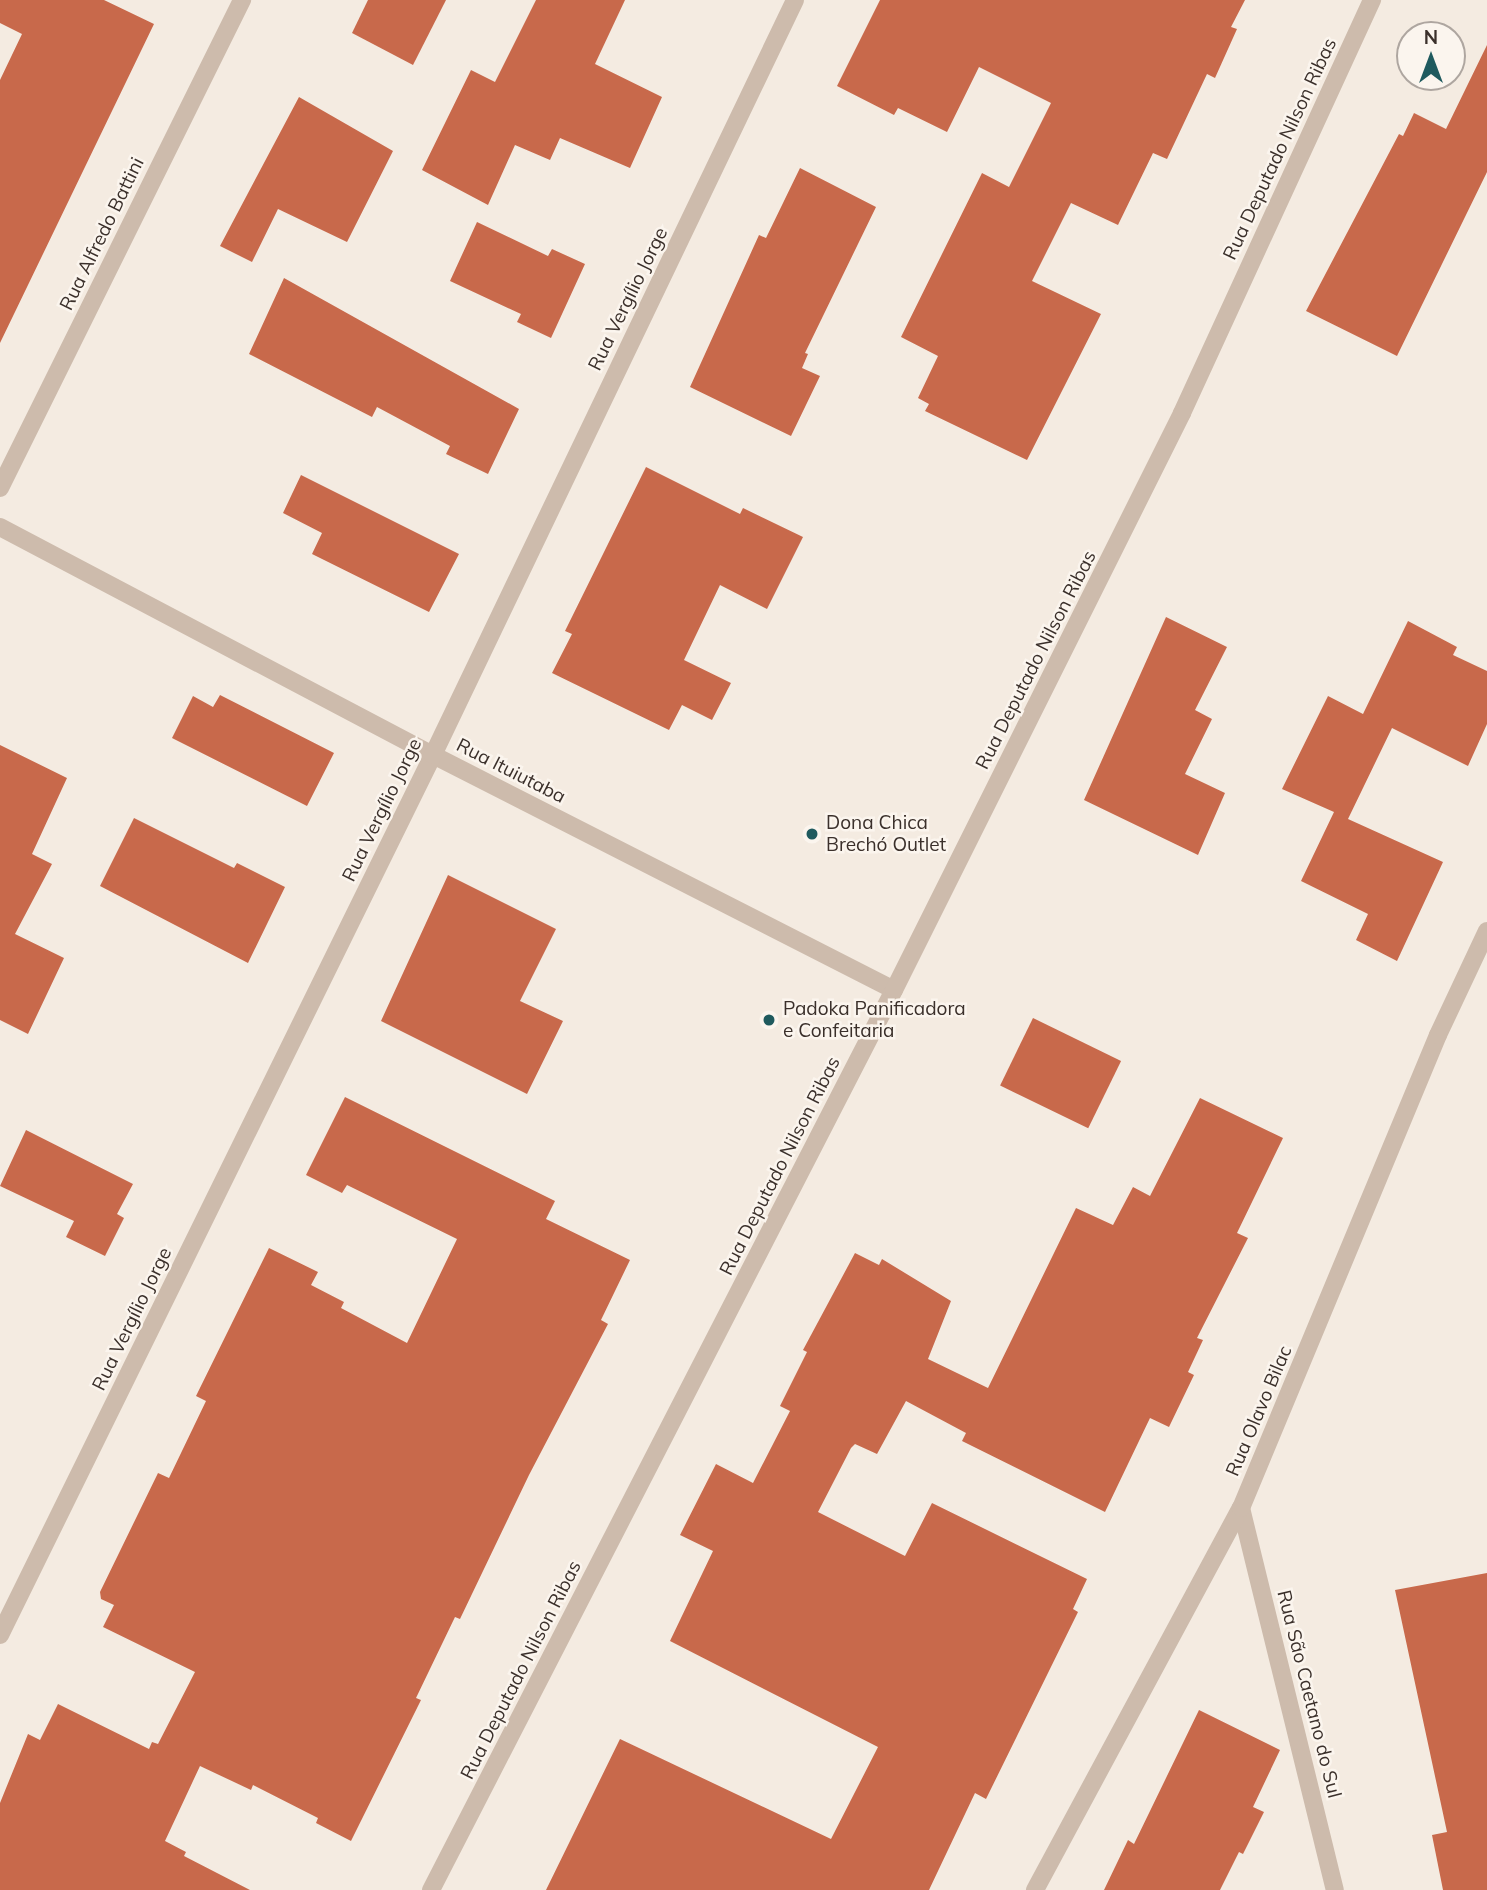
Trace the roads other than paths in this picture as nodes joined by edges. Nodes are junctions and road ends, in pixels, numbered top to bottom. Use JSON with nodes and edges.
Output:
{"nodes":[{"id":1,"x":242,"y":0,"type":"edge"},
{"id":2,"x":795,"y":0,"type":"edge"},
{"id":3,"x":1372,"y":0,"type":"edge"},
{"id":4,"x":0,"y":488,"type":"edge"},
{"id":5,"x":0,"y":527,"type":"edge"},
{"id":6,"x":433,"y":755,"type":"junction"},
{"id":7,"x":1487,"y":931,"type":"edge"},
{"id":8,"x":894,"y":990,"type":"junction"},
{"id":9,"x":1241,"y":1508,"type":"junction"},
{"id":10,"x":0,"y":1635,"type":"edge"},
{"id":11,"x":431,"y":1890,"type":"edge"},
{"id":12,"x":1035,"y":1890,"type":"edge"},
{"id":13,"x":1335,"y":1890,"type":"edge"}],
"edges":[{"from":1,"to":4,"type":"street","name":"Rua Alfredo Battini"},
{"from":2,"to":6,"type":"street","name":"Rua Vergílio Jorge"},
{"from":3,"to":8,"type":"street","name":"Rua Deputado Nilson Ribas"},
{"from":5,"to":6,"type":"street","name":"Rua Ituiutaba"},
{"from":6,"to":8,"type":"street","name":"Rua Ituiutaba"},
{"from":6,"to":10,"type":"street","name":"Rua Vergílio Jorge"},
{"from":7,"to":9,"type":"street","name":"Rua Olavo Bilac"},
{"from":8,"to":11,"type":"street","name":"Rua Deputado Nilson Ribas"},
{"from":9,"to":12,"type":"street","name":"Rua Olavo Bilac"},
{"from":9,"to":13,"type":"street","name":"Rua São Caetano do Sul"}]}
